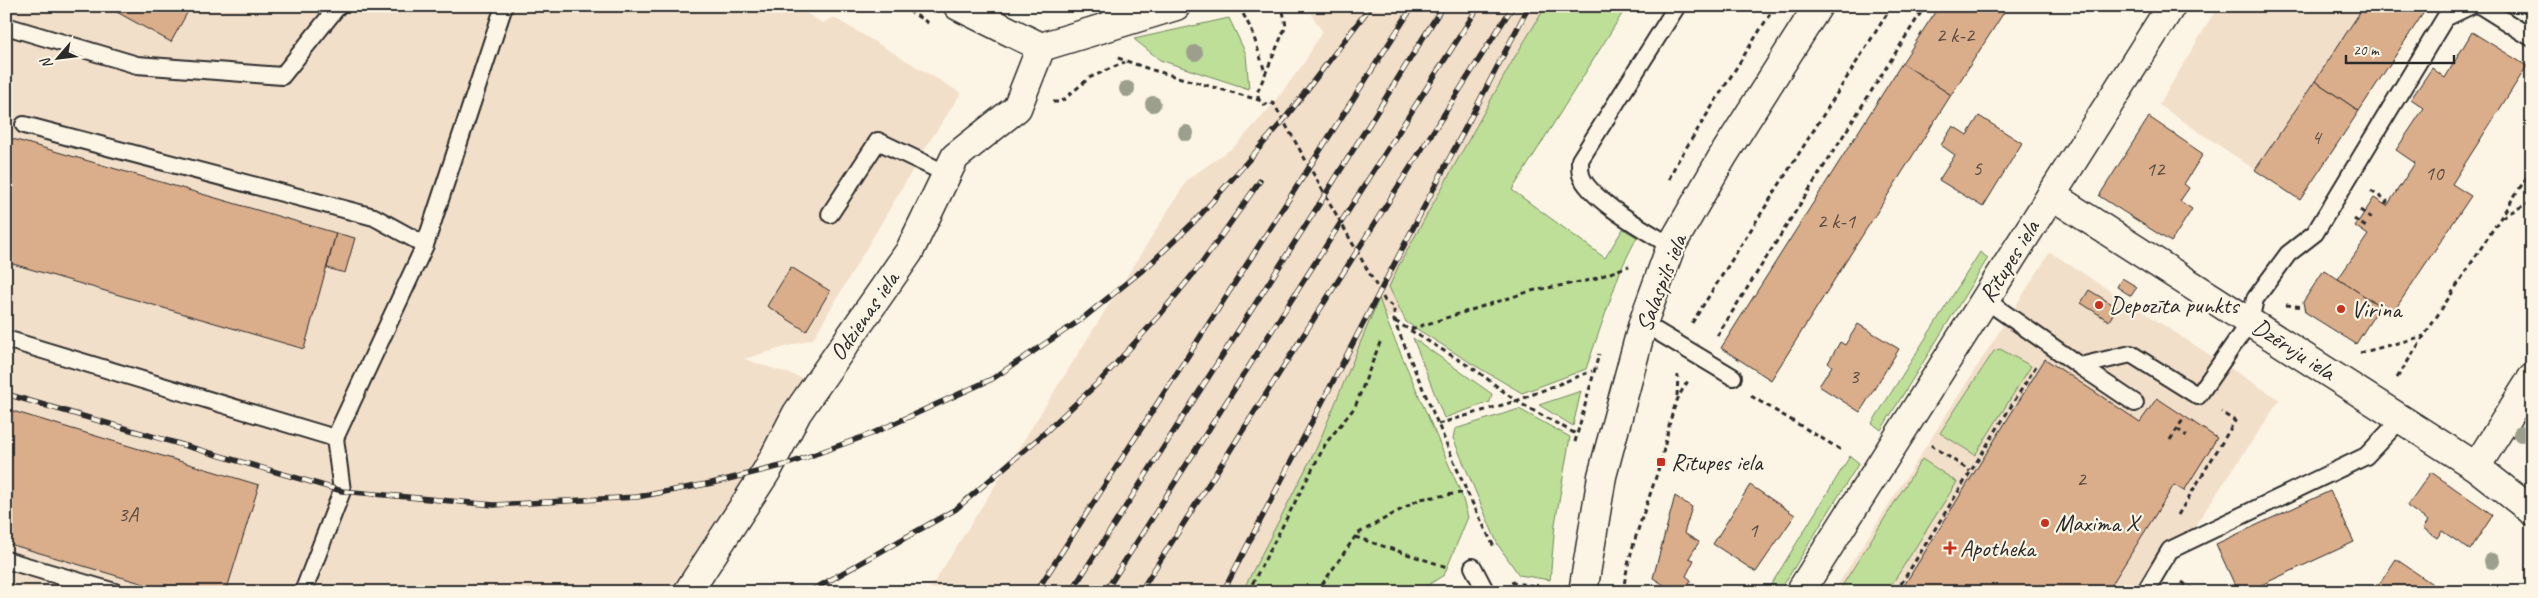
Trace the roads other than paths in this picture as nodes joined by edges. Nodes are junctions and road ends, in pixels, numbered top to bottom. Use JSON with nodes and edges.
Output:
{"nodes":[{"id":1,"x":338,"y":6,"type":"edge"},
{"id":2,"x":504,"y":6,"type":"edge"},
{"id":3,"x":958,"y":6,"type":"edge"},
{"id":4,"x":1176,"y":6,"type":"edge"},
{"id":5,"x":1677,"y":6,"type":"edge"},
{"id":6,"x":1818,"y":6,"type":"edge"},
{"id":7,"x":2171,"y":6,"type":"edge"},
{"id":8,"x":2470,"y":6,"type":"edge"},
{"id":9,"x":2481,"y":6,"type":"edge"},
{"id":10,"x":1114,"y":14,"type":"edge"},
{"id":11,"x":6,"y":26,"type":"edge"},
{"id":12,"x":2532,"y":38,"type":"edge"},
{"id":13,"x":1041,"y":47,"type":"junction"},
{"id":14,"x":24,"y":125,"type":"dead end"},
{"id":15,"x":947,"y":174,"type":"junction"},
{"id":16,"x":2051,"y":195,"type":"junction"},
{"id":17,"x":830,"y":214,"type":"dead end"},
{"id":18,"x":425,"y":245,"type":"junction"},
{"id":19,"x":1671,"y":246,"type":"junction"},
{"id":20,"x":1984,"y":299,"type":"junction"},
{"id":21,"x":2250,"y":321,"type":"junction"},
{"id":22,"x":1643,"y":323,"type":"junction"},
{"id":23,"x":6,"y":339,"type":"edge"},
{"id":24,"x":2080,"y":366,"type":"junction"},
{"id":25,"x":1733,"y":377,"type":"road end"},
{"id":26,"x":2532,"y":378,"type":"edge"},
{"id":27,"x":2135,"y":403,"type":"dead end"},
{"id":28,"x":2390,"y":412,"type":"junction"},
{"id":29,"x":335,"y":438,"type":"junction"},
{"id":30,"x":2476,"y":468,"type":"junction"},
{"id":31,"x":2532,"y":511,"type":"edge"},
{"id":32,"x":6,"y":560,"type":"edge"},
{"id":33,"x":1473,"y":568,"type":"dead end"},
{"id":34,"x":1583,"y":591,"type":"edge"},
{"id":35,"x":116,"y":592,"type":"edge"},
{"id":36,"x":303,"y":592,"type":"edge"},
{"id":37,"x":688,"y":592,"type":"edge"},
{"id":38,"x":1486,"y":592,"type":"edge"},
{"id":39,"x":1800,"y":592,"type":"edge"},
{"id":40,"x":2145,"y":592,"type":"edge"}],
"edges":[{"from":1,"to":11,"type":"lane"},
{"from":2,"to":18,"type":"lane"},
{"from":3,"to":13,"type":"street"},
{"from":4,"to":10,"type":"street"},
{"from":5,"to":19,"type":"lane"},
{"from":6,"to":19,"type":"street","name":"Salaspils iela"},
{"from":7,"to":16,"type":"street","name":"Rītupes iela"},
{"from":8,"to":21,"type":"lane"},
{"from":9,"to":12,"type":"lane"},
{"from":10,"to":13,"type":"street"},
{"from":13,"to":15,"type":"street","name":"Odzienas iela"},
{"from":14,"to":18,"type":"lane"},
{"from":15,"to":17,"type":"lane"},
{"from":15,"to":37,"type":"street","name":"Odzienas iela"},
{"from":16,"to":20,"type":"street","name":"Rītupes iela"},
{"from":16,"to":21,"type":"street","name":"Dzērvju iela"},
{"from":18,"to":29,"type":"lane"},
{"from":19,"to":22,"type":"street","name":"Salaspils iela"},
{"from":20,"to":24,"type":"lane"},
{"from":20,"to":39,"type":"street","name":"Rītupes iela"},
{"from":21,"to":24,"type":"lane"},
{"from":21,"to":28,"type":"street","name":"Dzērvju iela"},
{"from":22,"to":25,"type":"lane"},
{"from":22,"to":34,"type":"street","name":"Salaspils iela"},
{"from":23,"to":29,"type":"lane"},
{"from":24,"to":27,"type":"lane"},
{"from":26,"to":30,"type":"street"},
{"from":28,"to":30,"type":"street","name":"Dzērvju iela"},
{"from":28,"to":40,"type":"lane"},
{"from":29,"to":36,"type":"lane"},
{"from":30,"to":31,"type":"street","name":"Dzērvju iela"},
{"from":32,"to":35,"type":"lane"},
{"from":33,"to":38,"type":"lane"}]}
